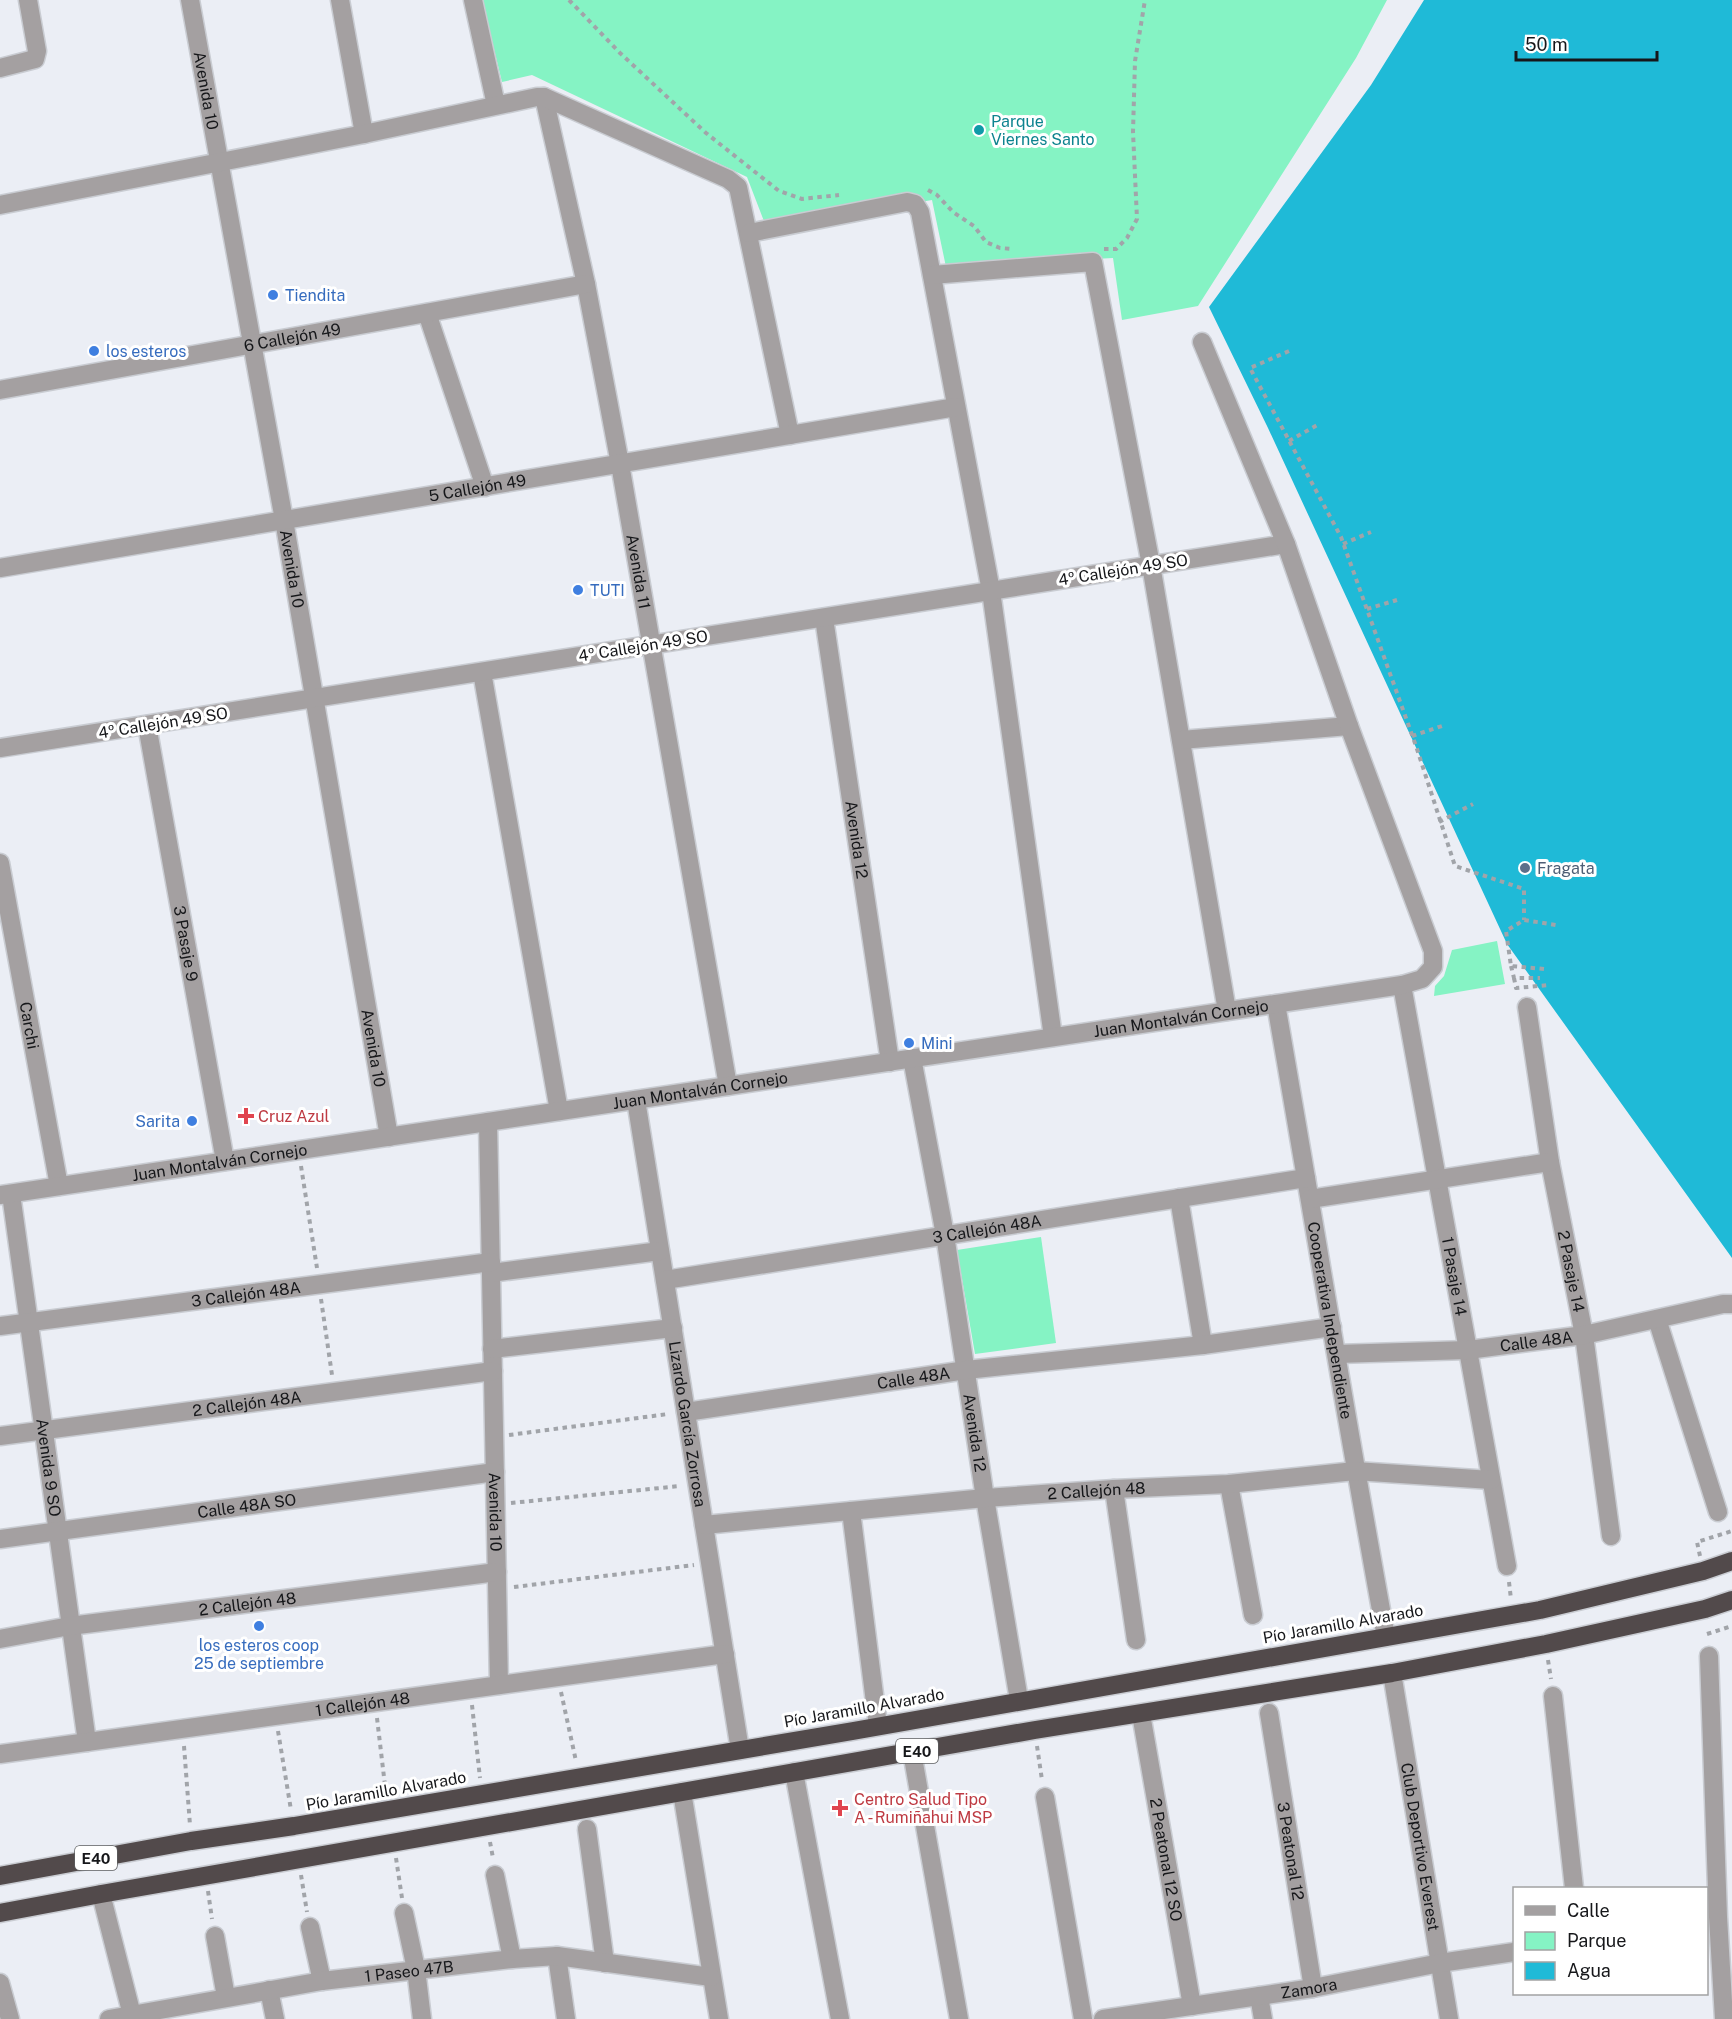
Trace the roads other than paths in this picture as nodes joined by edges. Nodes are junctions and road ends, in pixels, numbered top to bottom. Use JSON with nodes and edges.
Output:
{"nodes":[{"id":1,"x":27,"y":0,"type":"edge"},
{"id":2,"x":190,"y":0,"type":"edge"},
{"id":3,"x":340,"y":0,"type":"edge"},
{"id":4,"x":472,"y":0,"type":"edge"},
{"id":5,"x":0,"y":68,"type":"edge"},
{"id":6,"x":544,"y":97,"type":"junction"},
{"id":7,"x":496,"y":105,"type":"junction"},
{"id":8,"x":364,"y":134,"type":"junction"},
{"id":9,"x":219,"y":161,"type":"junction"},
{"id":10,"x":0,"y":204,"type":"edge"},
{"id":11,"x":749,"y":233,"type":"junction"},
{"id":12,"x":932,"y":275,"type":"junction"},
{"id":13,"x":586,"y":284,"type":"junction"},
{"id":14,"x":427,"y":313,"type":"junction"},
{"id":15,"x":1202,"y":342,"type":"dead end"},
{"id":16,"x":252,"y":344,"type":"junction"},
{"id":17,"x":0,"y":390,"type":"edge"},
{"id":18,"x":956,"y":407,"type":"junction"},
{"id":19,"x":790,"y":435,"type":"junction"},
{"id":20,"x":621,"y":464,"type":"junction"},
{"id":21,"x":485,"y":486,"type":"junction"},
{"id":22,"x":284,"y":520,"type":"junction"},
{"id":23,"x":1286,"y":544,"type":"junction"},
{"id":24,"x":1152,"y":565,"type":"junction"},
{"id":25,"x":0,"y":568,"type":"edge"},
{"id":26,"x":991,"y":591,"type":"junction"},
{"id":27,"x":824,"y":618,"type":"junction"},
{"id":28,"x":652,"y":645,"type":"junction"},
{"id":29,"x":482,"y":672,"type":"junction"},
{"id":30,"x":315,"y":699,"type":"junction"},
{"id":31,"x":147,"y":725,"type":"junction"},
{"id":32,"x":1349,"y":726,"type":"junction"},
{"id":33,"x":1181,"y":740,"type":"junction"},
{"id":34,"x":0,"y":748,"type":"edge"},
{"id":35,"x":0,"y":863,"type":"edge"},
{"id":36,"x":7,"y":940,"type":"edge"},
{"id":37,"x":1402,"y":985,"type":"junction"},
{"id":38,"x":1276,"y":1004,"type":"junction"},
{"id":39,"x":1527,"y":1007,"type":"dead end"},
{"id":40,"x":1227,"y":1011,"type":"junction"},
{"id":41,"x":1053,"y":1037,"type":"junction"},
{"id":42,"x":912,"y":1058,"type":"junction"},
{"id":43,"x":890,"y":1062,"type":"junction"},
{"id":44,"x":728,"y":1086,"type":"junction"},
{"id":45,"x":636,"y":1100,"type":"junction"},
{"id":46,"x":559,"y":1111,"type":"junction"},
{"id":47,"x":488,"y":1122,"type":"junction"},
{"id":48,"x":389,"y":1137,"type":"junction"},
{"id":49,"x":225,"y":1161,"type":"junction"},
{"id":50,"x":1550,"y":1162,"type":"junction"},
{"id":51,"x":1306,"y":1178,"type":"junction"},
{"id":52,"x":1437,"y":1179,"type":"junction"},
{"id":53,"x":59,"y":1186,"type":"junction"},
{"id":54,"x":6,"y":1194,"type":"edge"},
{"id":55,"x":1179,"y":1198,"type":"junction"},
{"id":56,"x":1310,"y":1199,"type":"junction"},
{"id":57,"x":945,"y":1235,"type":"junction"},
{"id":58,"x":660,"y":1251,"type":"junction"},
{"id":59,"x":491,"y":1267,"type":"junction"},
{"id":60,"x":665,"y":1280,"type":"junction"},
{"id":61,"x":1732,"y":1304,"type":"edge"},
{"id":62,"x":1657,"y":1319,"type":"junction"},
{"id":63,"x":28,"y":1323,"type":"junction"},
{"id":64,"x":0,"y":1326,"type":"edge"},
{"id":65,"x":1332,"y":1327,"type":"junction"},
{"id":66,"x":673,"y":1328,"type":"junction"},
{"id":67,"x":1584,"y":1335,"type":"junction"},
{"id":68,"x":1203,"y":1345,"type":"junction"},
{"id":69,"x":492,"y":1349,"type":"junction"},
{"id":70,"x":1467,"y":1350,"type":"junction"},
{"id":71,"x":1337,"y":1354,"type":"junction"},
{"id":72,"x":966,"y":1370,"type":"junction"},
{"id":73,"x":493,"y":1371,"type":"junction"},
{"id":74,"x":686,"y":1412,"type":"junction"},
{"id":75,"x":43,"y":1431,"type":"junction"},
{"id":76,"x":0,"y":1436,"type":"edge"},
{"id":77,"x":1355,"y":1471,"type":"junction"},
{"id":78,"x":495,"y":1472,"type":"junction"},
{"id":79,"x":1491,"y":1479,"type":"junction"},
{"id":80,"x":1229,"y":1484,"type":"junction"},
{"id":81,"x":1114,"y":1488,"type":"junction"},
{"id":82,"x":985,"y":1498,"type":"junction"},
{"id":83,"x":851,"y":1511,"type":"junction"},
{"id":84,"x":1718,"y":1512,"type":"dead end"},
{"id":85,"x":704,"y":1525,"type":"junction"},
{"id":86,"x":58,"y":1531,"type":"junction"},
{"id":87,"x":1611,"y":1536,"type":"dead end"},
{"id":88,"x":0,"y":1539,"type":"edge"},
{"id":89,"x":1732,"y":1561,"type":"edge"},
{"id":90,"x":1507,"y":1566,"type":"road end"},
{"id":91,"x":497,"y":1580,"type":"junction"},
{"id":92,"x":1732,"y":1600,"type":"edge"},
{"id":93,"x":1253,"y":1615,"type":"dead end"},
{"id":94,"x":70,"y":1626,"type":"junction"},
{"id":95,"x":1386,"y":1637,"type":"junction"},
{"id":96,"x":0,"y":1639,"type":"edge"},
{"id":97,"x":1136,"y":1640,"type":"dead end"},
{"id":98,"x":724,"y":1654,"type":"junction"},
{"id":99,"x":1709,"y":1656,"type":"road end"},
{"id":100,"x":1392,"y":1673,"type":"junction"},
{"id":101,"x":499,"y":1685,"type":"junction"},
{"id":102,"x":1553,"y":1696,"type":"road end"},
{"id":103,"x":1019,"y":1700,"type":"junction"},
{"id":104,"x":1269,"y":1713,"type":"dead end"},
{"id":105,"x":1141,"y":1714,"type":"junction"},
{"id":106,"x":878,"y":1726,"type":"junction"},
{"id":107,"x":87,"y":1742,"type":"junction"},
{"id":108,"x":740,"y":1750,"type":"junction"},
{"id":109,"x":912,"y":1752,"type":"junction"},
{"id":110,"x":0,"y":1754,"type":"edge"},
{"id":111,"x":794,"y":1772,"type":"junction"},
{"id":112,"x":682,"y":1792,"type":"junction"},
{"id":113,"x":1045,"y":1797,"type":"road end"},
{"id":114,"x":587,"y":1829,"type":"dead end"},
{"id":115,"x":495,"y":1875,"type":"road end"},
{"id":116,"x":0,"y":1876,"type":"edge"},
{"id":117,"x":1574,"y":1887,"type":"edge"},
{"id":118,"x":101,"y":1894,"type":"junction"},
{"id":119,"x":404,"y":1912,"type":"road end"},
{"id":120,"x":0,"y":1913,"type":"edge"},
{"id":121,"x":1719,"y":1917,"type":"edge"},
{"id":122,"x":310,"y":1927,"type":"road end"},
{"id":123,"x":215,"y":1936,"type":"road end"},
{"id":124,"x":1513,"y":1952,"type":"edge"},
{"id":125,"x":557,"y":1956,"type":"junction"},
{"id":126,"x":512,"y":1959,"type":"junction"},
{"id":127,"x":605,"y":1963,"type":"junction"},
{"id":128,"x":1440,"y":1963,"type":"junction"},
{"id":129,"x":416,"y":1969,"type":"junction"},
{"id":130,"x":711,"y":1977,"type":"junction"},
{"id":131,"x":322,"y":1981,"type":"junction"},
{"id":132,"x":0,"y":1983,"type":"edge"},
{"id":133,"x":1312,"y":1988,"type":"junction"},
{"id":134,"x":269,"y":1990,"type":"junction"},
{"id":135,"x":1259,"y":1996,"type":"junction"},
{"id":136,"x":226,"y":1997,"type":"junction"},
{"id":137,"x":1192,"y":2006,"type":"junction"},
{"id":138,"x":133,"y":2016,"type":"edge"},
{"id":139,"x":10,"y":2019,"type":"edge"},
{"id":140,"x":109,"y":2019,"type":"edge"},
{"id":141,"x":275,"y":2019,"type":"edge"},
{"id":142,"x":422,"y":2019,"type":"edge"},
{"id":143,"x":566,"y":2019,"type":"edge"},
{"id":144,"x":719,"y":2019,"type":"edge"},
{"id":145,"x":840,"y":2019,"type":"edge"},
{"id":146,"x":959,"y":2019,"type":"edge"},
{"id":147,"x":1083,"y":2019,"type":"edge"},
{"id":148,"x":1102,"y":2019,"type":"edge"},
{"id":149,"x":1263,"y":2019,"type":"edge"},
{"id":150,"x":1449,"y":2019,"type":"edge"},
{"id":151,"x":1724,"y":2019,"type":"edge"}],
"edges":[{"from":1,"to":5,"type":"street"},
{"from":2,"to":9,"type":"street","name":"Avenida 10"},
{"from":3,"to":8,"type":"street"},
{"from":4,"to":7,"type":"street"},
{"from":6,"to":7,"type":"street"},
{"from":6,"to":11,"type":"street"},
{"from":6,"to":13,"type":"street","name":"Avenida 11"},
{"from":7,"to":8,"type":"street"},
{"from":8,"to":9,"type":"street"},
{"from":9,"to":10,"type":"street"},
{"from":9,"to":16,"type":"street","name":"Avenida 10"},
{"from":11,"to":12,"type":"street"},
{"from":11,"to":19,"type":"street"},
{"from":12,"to":18,"type":"street"},
{"from":12,"to":24,"type":"street"},
{"from":13,"to":14,"type":"street","name":"6 Callejón 49"},
{"from":13,"to":20,"type":"street","name":"Avenida 11"},
{"from":14,"to":16,"type":"street","name":"6 Callejón 49"},
{"from":14,"to":21,"type":"street"},
{"from":15,"to":23,"type":"street","name":"Juan Montalván Cornejo"},
{"from":16,"to":17,"type":"street","name":"6 Callejón 49"},
{"from":16,"to":22,"type":"street","name":"Avenida 10"},
{"from":18,"to":19,"type":"street","name":"5 Callejón 49"},
{"from":18,"to":26,"type":"street"},
{"from":19,"to":20,"type":"street","name":"5 Callejón 49"},
{"from":20,"to":21,"type":"street","name":"5 Callejón 49"},
{"from":20,"to":28,"type":"street","name":"Avenida 11"},
{"from":21,"to":22,"type":"street","name":"5 Callejón 49"},
{"from":22,"to":25,"type":"street","name":"5 Callejón 49"},
{"from":22,"to":30,"type":"street","name":"Avenida 10"},
{"from":23,"to":24,"type":"street","name":"4º Callejón 49 SO"},
{"from":23,"to":32,"type":"street","name":"Juan Montalván Cornejo"},
{"from":24,"to":26,"type":"street","name":"4º Callejón 49 SO"},
{"from":24,"to":33,"type":"street"},
{"from":26,"to":27,"type":"street","name":"4º Callejón 49 SO"},
{"from":26,"to":41,"type":"street"},
{"from":27,"to":28,"type":"street","name":"4º Callejón 49 SO"},
{"from":27,"to":43,"type":"street","name":"Avenida 12"},
{"from":28,"to":29,"type":"street","name":"4º Callejón 49 SO"},
{"from":28,"to":44,"type":"street","name":"Avenida 11"},
{"from":29,"to":30,"type":"street","name":"4º Callejón 49 SO"},
{"from":29,"to":46,"type":"street"},
{"from":30,"to":31,"type":"street","name":"4º Callejón 49 SO"},
{"from":30,"to":48,"type":"street","name":"Avenida 10"},
{"from":31,"to":34,"type":"street","name":"4º Callejón 49 SO"},
{"from":31,"to":49,"type":"street","name":"3 Pasaje 9"},
{"from":32,"to":33,"type":"street"},
{"from":32,"to":37,"type":"street","name":"Juan Montalván Cornejo"},
{"from":33,"to":40,"type":"street"},
{"from":35,"to":36,"type":"street","name":"Carchi"},
{"from":36,"to":53,"type":"street","name":"Carchi"},
{"from":37,"to":38,"type":"street","name":"Juan Montalván Cornejo"},
{"from":37,"to":52,"type":"street","name":"1 Pasaje 14"},
{"from":38,"to":40,"type":"street","name":"Juan Montalván Cornejo"},
{"from":38,"to":51,"type":"street","name":"Cooperativa Independiente"},
{"from":39,"to":50,"type":"street","name":"2 Pasaje 14"},
{"from":40,"to":41,"type":"street","name":"Juan Montalván Cornejo"},
{"from":41,"to":42,"type":"street","name":"Juan Montalván Cornejo"},
{"from":42,"to":43,"type":"street","name":"Juan Montalván Cornejo"},
{"from":42,"to":57,"type":"street","name":"Avenida 12"},
{"from":43,"to":44,"type":"street","name":"Juan Montalván Cornejo"},
{"from":44,"to":45,"type":"street","name":"Juan Montalván Cornejo"},
{"from":45,"to":46,"type":"street","name":"Juan Montalván Cornejo"},
{"from":45,"to":58,"type":"street","name":"Lizardo García Zorrosa"},
{"from":46,"to":47,"type":"street","name":"Juan Montalván Cornejo"},
{"from":47,"to":48,"type":"street","name":"Juan Montalván Cornejo"},
{"from":47,"to":59,"type":"street","name":"Avenida 10"},
{"from":48,"to":49,"type":"street","name":"Juan Montalván Cornejo"},
{"from":49,"to":53,"type":"street","name":"Juan Montalván Cornejo"},
{"from":50,"to":52,"type":"street"},
{"from":50,"to":67,"type":"street","name":"2 Pasaje 14"},
{"from":51,"to":55,"type":"street","name":"3 Callejón 48A"},
{"from":51,"to":56,"type":"street","name":"Cooperativa Independiente"},
{"from":52,"to":56,"type":"street"},
{"from":52,"to":70,"type":"street","name":"1 Pasaje 14"},
{"from":53,"to":54,"type":"street","name":"Juan Montalván Cornejo"},
{"from":54,"to":63,"type":"street","name":"Avenida 9 SO"},
{"from":55,"to":57,"type":"street","name":"3 Callejón 48A"},
{"from":55,"to":68,"type":"street"},
{"from":56,"to":65,"type":"street","name":"Cooperativa Independiente"},
{"from":57,"to":60,"type":"street","name":"3 Callejón 48A"},
{"from":57,"to":72,"type":"street","name":"Avenida 12"},
{"from":58,"to":59,"type":"street","name":"3 Callejón 48A"},
{"from":58,"to":60,"type":"street","name":"Lizardo García Zorrosa"},
{"from":59,"to":63,"type":"street","name":"3 Callejón 48A"},
{"from":59,"to":69,"type":"street","name":"Avenida 10"},
{"from":60,"to":66,"type":"street","name":"Lizardo García Zorrosa"},
{"from":61,"to":62,"type":"street","name":"Calle 48A"},
{"from":62,"to":67,"type":"street","name":"Calle 48A"},
{"from":62,"to":84,"type":"street"},
{"from":63,"to":64,"type":"street","name":"3 Callejón 48A"},
{"from":63,"to":75,"type":"street","name":"Avenida 9 SO"},
{"from":65,"to":68,"type":"street","name":"Calle 48A"},
{"from":65,"to":71,"type":"street","name":"Cooperativa Independiente"},
{"from":66,"to":69,"type":"street"},
{"from":66,"to":74,"type":"street","name":"Lizardo García Zorrosa"},
{"from":67,"to":70,"type":"street","name":"Calle 48A"},
{"from":67,"to":87,"type":"street","name":"2 Pasaje 14"},
{"from":68,"to":72,"type":"street","name":"Calle 48A"},
{"from":69,"to":73,"type":"street","name":"Avenida 10"},
{"from":70,"to":71,"type":"street","name":"Calle 48A"},
{"from":70,"to":79,"type":"street","name":"1 Pasaje 14"},
{"from":71,"to":77,"type":"street","name":"Cooperativa Independiente"},
{"from":72,"to":74,"type":"street","name":"Calle 48A"},
{"from":72,"to":82,"type":"street","name":"Avenida 12"},
{"from":73,"to":75,"type":"street","name":"2 Callejón 48A"},
{"from":73,"to":78,"type":"street","name":"Avenida 10"},
{"from":74,"to":85,"type":"street","name":"Lizardo García Zorrosa"},
{"from":75,"to":76,"type":"street","name":"2 Callejón 48A"},
{"from":75,"to":86,"type":"street","name":"Avenida 9 SO"},
{"from":77,"to":79,"type":"street","name":"2 Callejón 48"},
{"from":77,"to":80,"type":"street","name":"2 Callejón 48"},
{"from":77,"to":95,"type":"street","name":"Cooperativa Independiente"},
{"from":78,"to":86,"type":"street","name":"Calle 48A SO"},
{"from":78,"to":91,"type":"street","name":"Avenida 10"},
{"from":79,"to":90,"type":"street","name":"1 Pasaje 14"},
{"from":80,"to":81,"type":"street","name":"2 Callejón 48"},
{"from":80,"to":93,"type":"street"},
{"from":81,"to":82,"type":"street","name":"2 Callejón 48"},
{"from":81,"to":97,"type":"street"},
{"from":82,"to":83,"type":"street","name":"2 Callejón 48"},
{"from":82,"to":103,"type":"street","name":"Avenida 12"},
{"from":83,"to":85,"type":"street","name":"2 Callejón 48"},
{"from":83,"to":106,"type":"street"},
{"from":85,"to":98,"type":"street","name":"Lizardo García Zorrosa"},
{"from":86,"to":88,"type":"street","name":"Calle 48A SO"},
{"from":86,"to":94,"type":"street","name":"Avenida 9 SO"},
{"from":89,"to":95,"type":"highway","name":"Pío Jaramillo Alvarado","number":"E40"},
{"from":91,"to":94,"type":"street","name":"2 Callejón 48"},
{"from":91,"to":101,"type":"street","name":"Avenida 10"},
{"from":92,"to":100,"type":"highway","number":"E40"},
{"from":94,"to":96,"type":"street","name":"2 Callejón 48"},
{"from":94,"to":107,"type":"street","name":"Avenida 9 SO"},
{"from":95,"to":103,"type":"highway","name":"Pío Jaramillo Alvarado","number":"E40"},
{"from":98,"to":101,"type":"street","name":"1 Callejón 48"},
{"from":98,"to":108,"type":"street","name":"Lizardo García Zorrosa"},
{"from":99,"to":121,"type":"street"},
{"from":100,"to":105,"type":"highway","number":"E40"},
{"from":100,"to":128,"type":"street","name":"Club Deportivo Everest"},
{"from":101,"to":107,"type":"street","name":"1 Callejón 48"},
{"from":102,"to":117,"type":"street"},
{"from":103,"to":106,"type":"highway","name":"Pío Jaramillo Alvarado","number":"E40"},
{"from":104,"to":133,"type":"street","name":"3 Peatonal 12"},
{"from":105,"to":109,"type":"highway","number":"E40"},
{"from":105,"to":137,"type":"street","name":"2 Peatonal 12 SO"},
{"from":106,"to":108,"type":"highway","name":"Pío Jaramillo Alvarado","number":"E40"},
{"from":107,"to":110,"type":"street","name":"1 Callejón 48"},
{"from":108,"to":116,"type":"highway","name":"Pío Jaramillo Alvarado","number":"E40"},
{"from":109,"to":111,"type":"highway","number":"E40"},
{"from":109,"to":146,"type":"street"},
{"from":111,"to":112,"type":"highway","number":"E40"},
{"from":111,"to":145,"type":"street"},
{"from":112,"to":118,"type":"highway","number":"E40"},
{"from":112,"to":130,"type":"street"},
{"from":113,"to":147,"type":"street"},
{"from":114,"to":127,"type":"street"},
{"from":115,"to":126,"type":"street"},
{"from":118,"to":120,"type":"highway","number":"E40"},
{"from":118,"to":138,"type":"street"},
{"from":119,"to":129,"type":"street"},
{"from":121,"to":151,"type":"street"},
{"from":122,"to":131,"type":"street"},
{"from":123,"to":136,"type":"street"},
{"from":124,"to":128,"type":"street","name":"Zamora"},
{"from":125,"to":126,"type":"street","name":"1 Paseo 47B"},
{"from":125,"to":127,"type":"street","name":"1 Paseo 47B"},
{"from":125,"to":143,"type":"street"},
{"from":126,"to":129,"type":"street","name":"1 Paseo 47B"},
{"from":127,"to":130,"type":"street","name":"1 Paseo 47B"},
{"from":128,"to":133,"type":"street","name":"Zamora"},
{"from":128,"to":150,"type":"street","name":"Club Deportivo Everest"},
{"from":129,"to":131,"type":"street","name":"1 Paseo 47B"},
{"from":129,"to":142,"type":"street"},
{"from":130,"to":144,"type":"street"},
{"from":131,"to":134,"type":"street","name":"1 Paseo 47B"},
{"from":132,"to":139,"type":"street"},
{"from":133,"to":135,"type":"street","name":"Zamora"},
{"from":134,"to":136,"type":"street","name":"1 Paseo 47B"},
{"from":134,"to":141,"type":"street"},
{"from":135,"to":137,"type":"street","name":"Zamora"},
{"from":135,"to":149,"type":"street"},
{"from":136,"to":138,"type":"street","name":"1 Paseo 47B"},
{"from":137,"to":148,"type":"street","name":"Zamora"},
{"from":138,"to":140,"type":"street","name":"1 Paseo 47B"}]}
